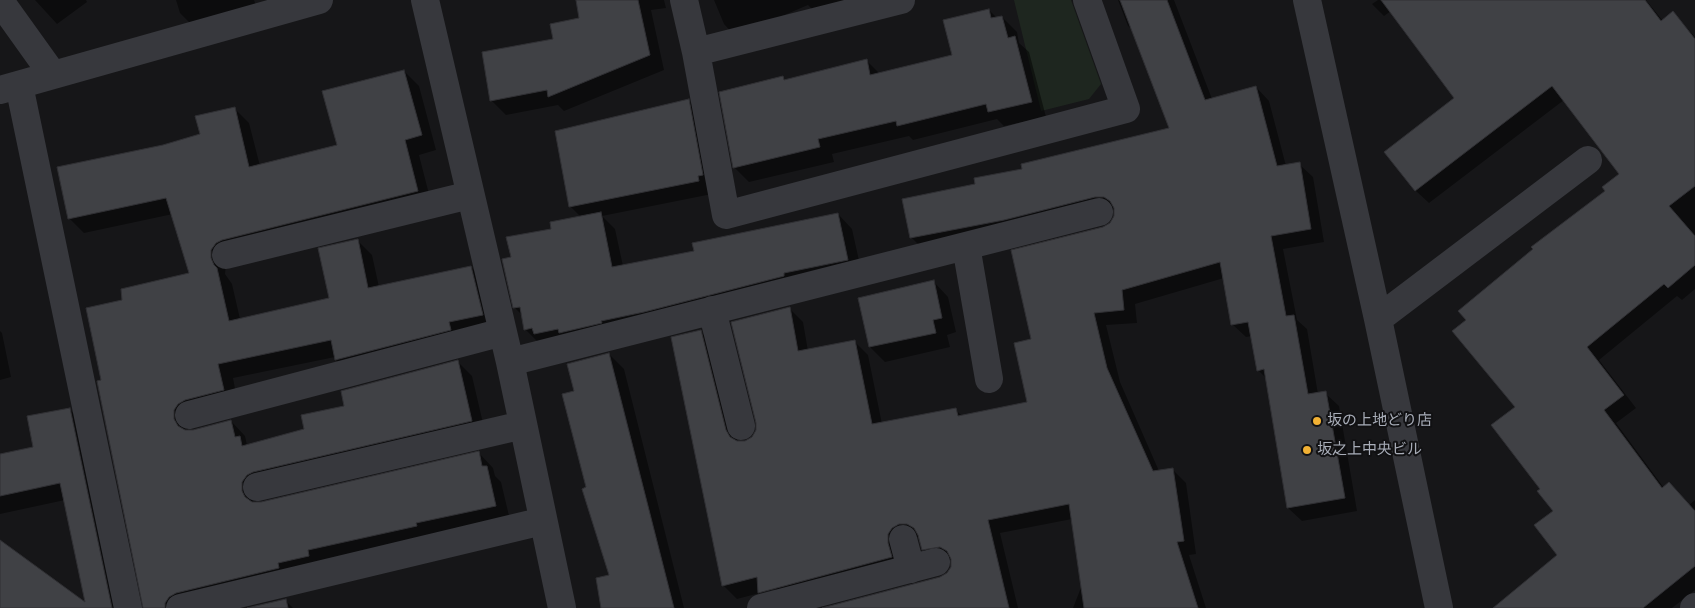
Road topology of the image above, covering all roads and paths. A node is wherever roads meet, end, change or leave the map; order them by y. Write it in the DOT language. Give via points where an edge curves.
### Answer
graph roads {
  1 [pos="0,0"];
  2 [pos="319,0"];
  3 [pos="425,0"];
  4 [pos="684,0"];
  5 [pos="901,0"];
  6 [pos="1087,0"];
  7 [pos="1307,0"];
  8 [pos="696,52"];
  9 [pos="53,75"];
  10 [pos="10,88"];
  11 [pos="1588,160"];
  12 [pos="470,195"];
  13 [pos="1098,212"];
  14 [pos="966,246"];
  15 [pos="226,256"];
  16 [pos="712,310"];
  17 [pos="1378,319"];
  18 [pos="503,332"];
  19 [pos="510,362"];
  20 [pos="990,380"];
  21 [pos="189,415"];
  22 [pos="523,426"];
  23 [pos="741,426"];
  24 [pos="257,487"];
  25 [pos="543,521"];
  26 [pos="903,539"];
  27 [pos="128,608"];
  28 [pos="180,608"];
  29 [pos="562,608"];
  30 [pos="761,608"];
  31 [pos="1439,608"];
  1 -- 9 [label="street"];
  2 -- 9 [label="street"];
  3 -- 12 [label="street"];
  4 -- 8 [label="street"];
  5 -- 8 [label="street"];
  6 -- 8 [label="street" via="1126,109 726,215"];
  7 -- 17 [label="street"];
  9 -- 10 [label="street"];
  10 -- 27 [label="street"];
  11 -- 17 [label="street"];
  12 -- 15 [label="street"];
  12 -- 18 [label="street"];
  13 -- 14 [label="street"];
  14 -- 16 [label="street"];
  14 -- 20 [label="street"];
  16 -- 19 [label="street"];
  16 -- 23 [label="street"];
  17 -- 31 [label="street"];
  18 -- 19 [label="street"];
  18 -- 21 [label="street"];
  19 -- 22 [label="street"];
  22 -- 24 [label="street"];
  22 -- 25 [label="street"];
  25 -- 28 [label="street"];
  25 -- 29 [label="street"];
  26 -- 30 [label="street" via="924,566"];
}
